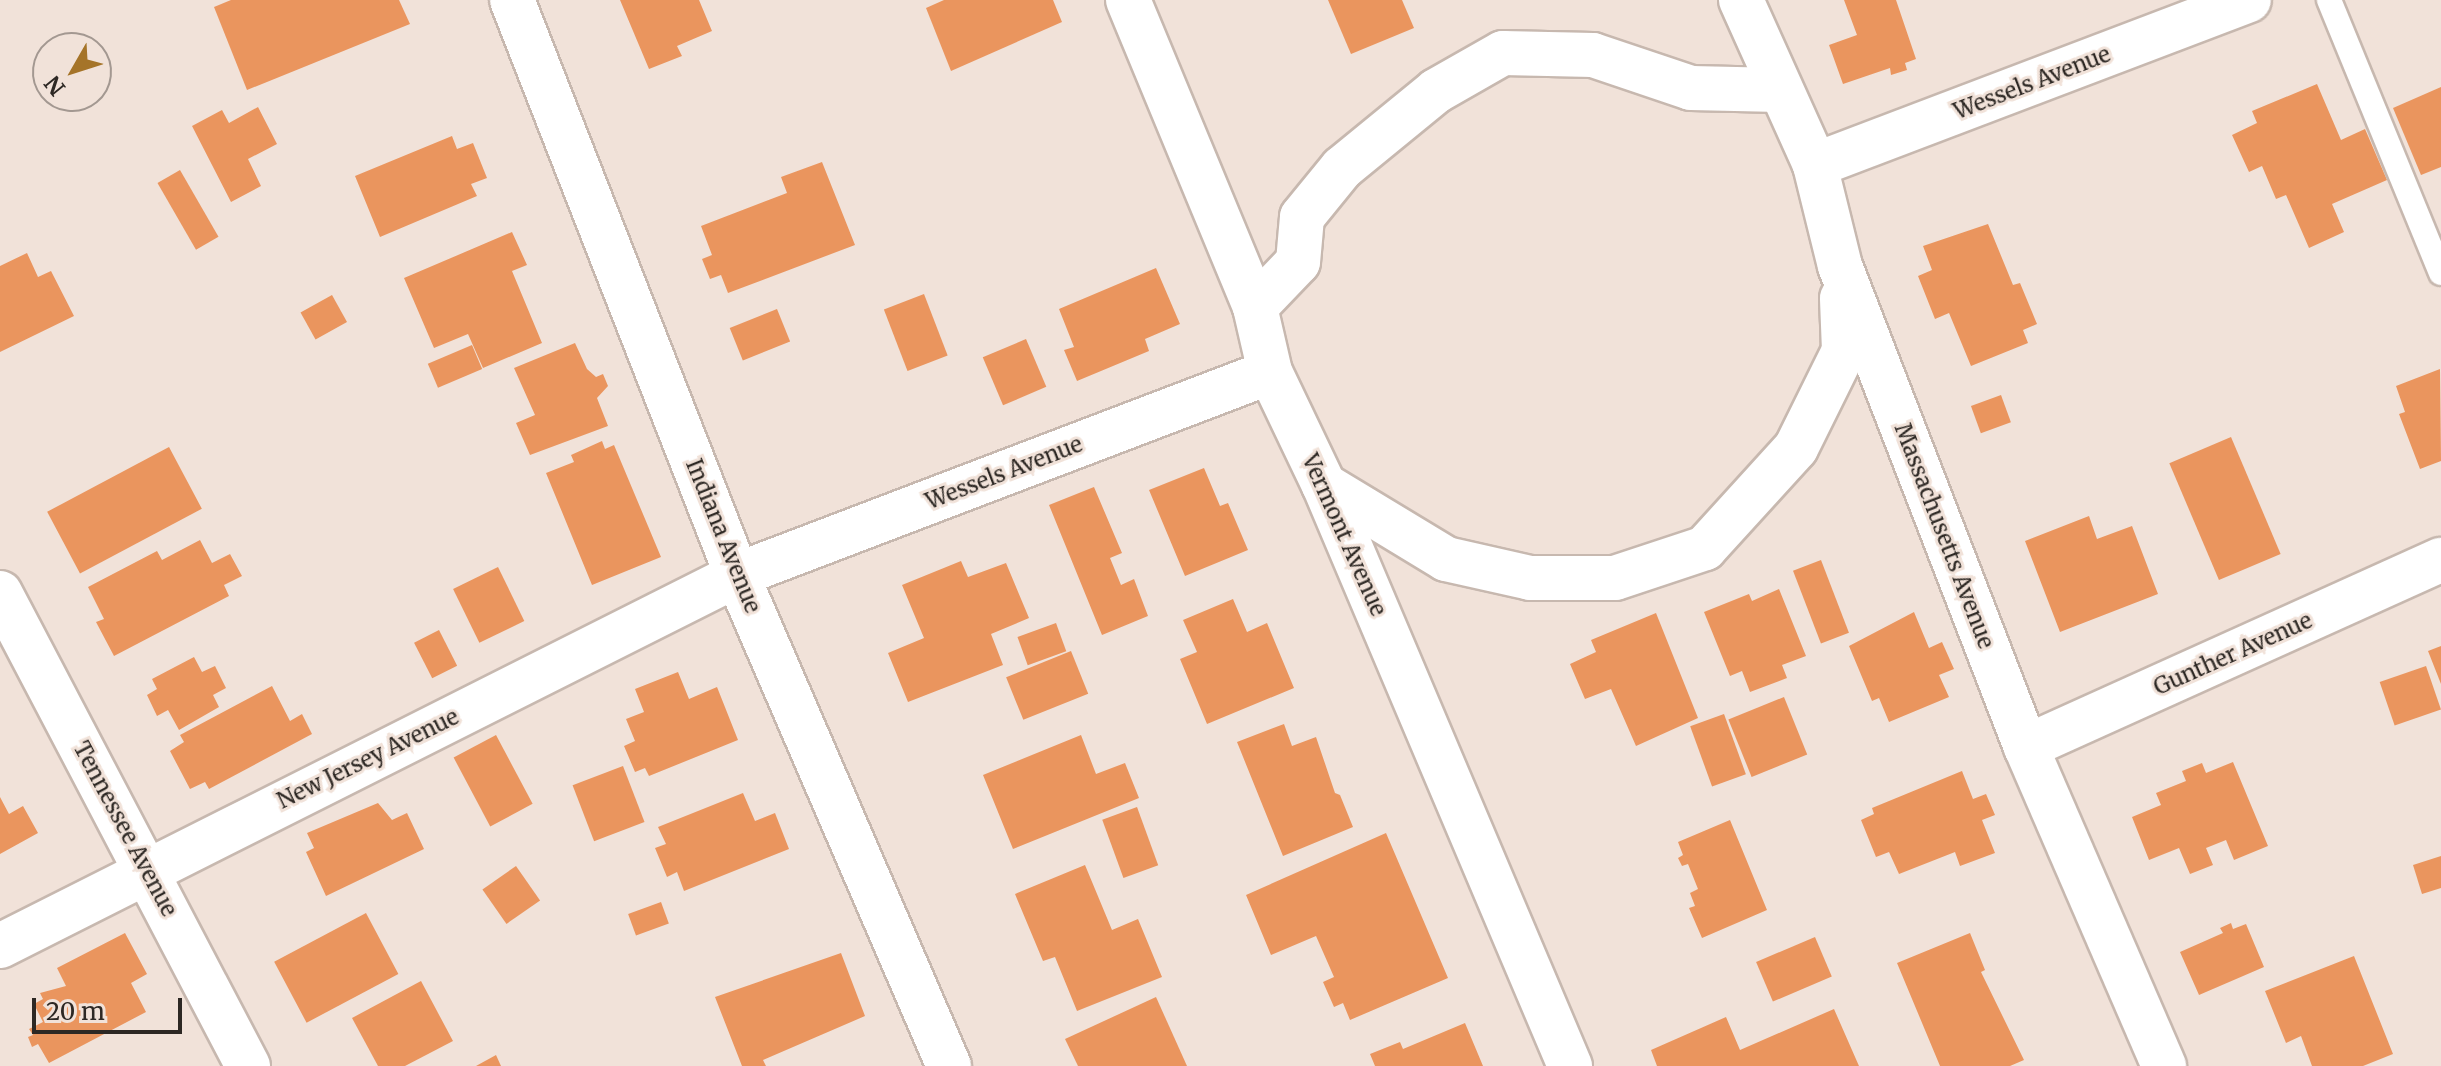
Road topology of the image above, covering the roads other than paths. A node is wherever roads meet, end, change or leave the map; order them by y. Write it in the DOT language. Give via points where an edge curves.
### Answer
graph roads {
  1 [pos="512,0"];
  2 [pos="1128,0"];
  3 [pos="1741,0"];
  4 [pos="2249,0"];
  5 [pos="2329,0"];
  6 [pos="1780,90"];
  7 [pos="1815,165"];
  8 [pos="1840,266"];
  9 [pos="2441,273"];
  10 [pos="1255,307"];
  11 [pos="1270,372"];
  12 [pos="1324,485"];
  13 [pos="2441,560"];
  14 [pos="737,575"];
  15 [pos="0,593"];
  16 [pos="2026,747"];
  17 [pos="148,869"];
  18 [pos="0,946"];
  19 [pos="248,1066"];
  20 [pos="949,1066"];
  21 [pos="1570,1066"];
  22 [pos="2164,1066"];
  1 -- 14 [label="street, Indiana Avenue"];
  2 -- 10 [label="street, Vermont Avenue"];
  3 -- 6 [label="street, Massachusetts Avenue"];
  4 -- 7 [label="street, Wessels Avenue"];
  5 -- 9 [label="lane"];
  6 -- 7 [label="street, Massachusetts Avenue"];
  6 -- 10 [label="street" via="1691,88 1593,55 1503,53 1436,91 1342,168 1302,217 1298,262"];
  7 -- 8 [label="street, Massachusetts Avenue"];
  8 -- 12 [label="street" via="1844,351 1796,448 1705,548 1615,578 1530,578 1446,559"];
  8 -- 16 [label="street, Massachusetts Avenue"];
  10 -- 11 [label="street, Vermont Avenue"];
  11 -- 12 [label="street, Vermont Avenue"];
  11 -- 14 [label="street, Wessels Avenue"];
  12 -- 21 [label="street, Vermont Avenue"];
  13 -- 16 [label="street, Gunther Avenue"];
  14 -- 17 [label="street, New Jersey Avenue"];
  14 -- 20 [label="street, Indiana Avenue"];
  15 -- 17 [label="street, Tennessee Avenue"];
  16 -- 22 [label="street, Massachusetts Avenue"];
  17 -- 18 [label="street, New Jersey Avenue"];
  17 -- 19 [label="street, Tennessee Avenue"];
}
